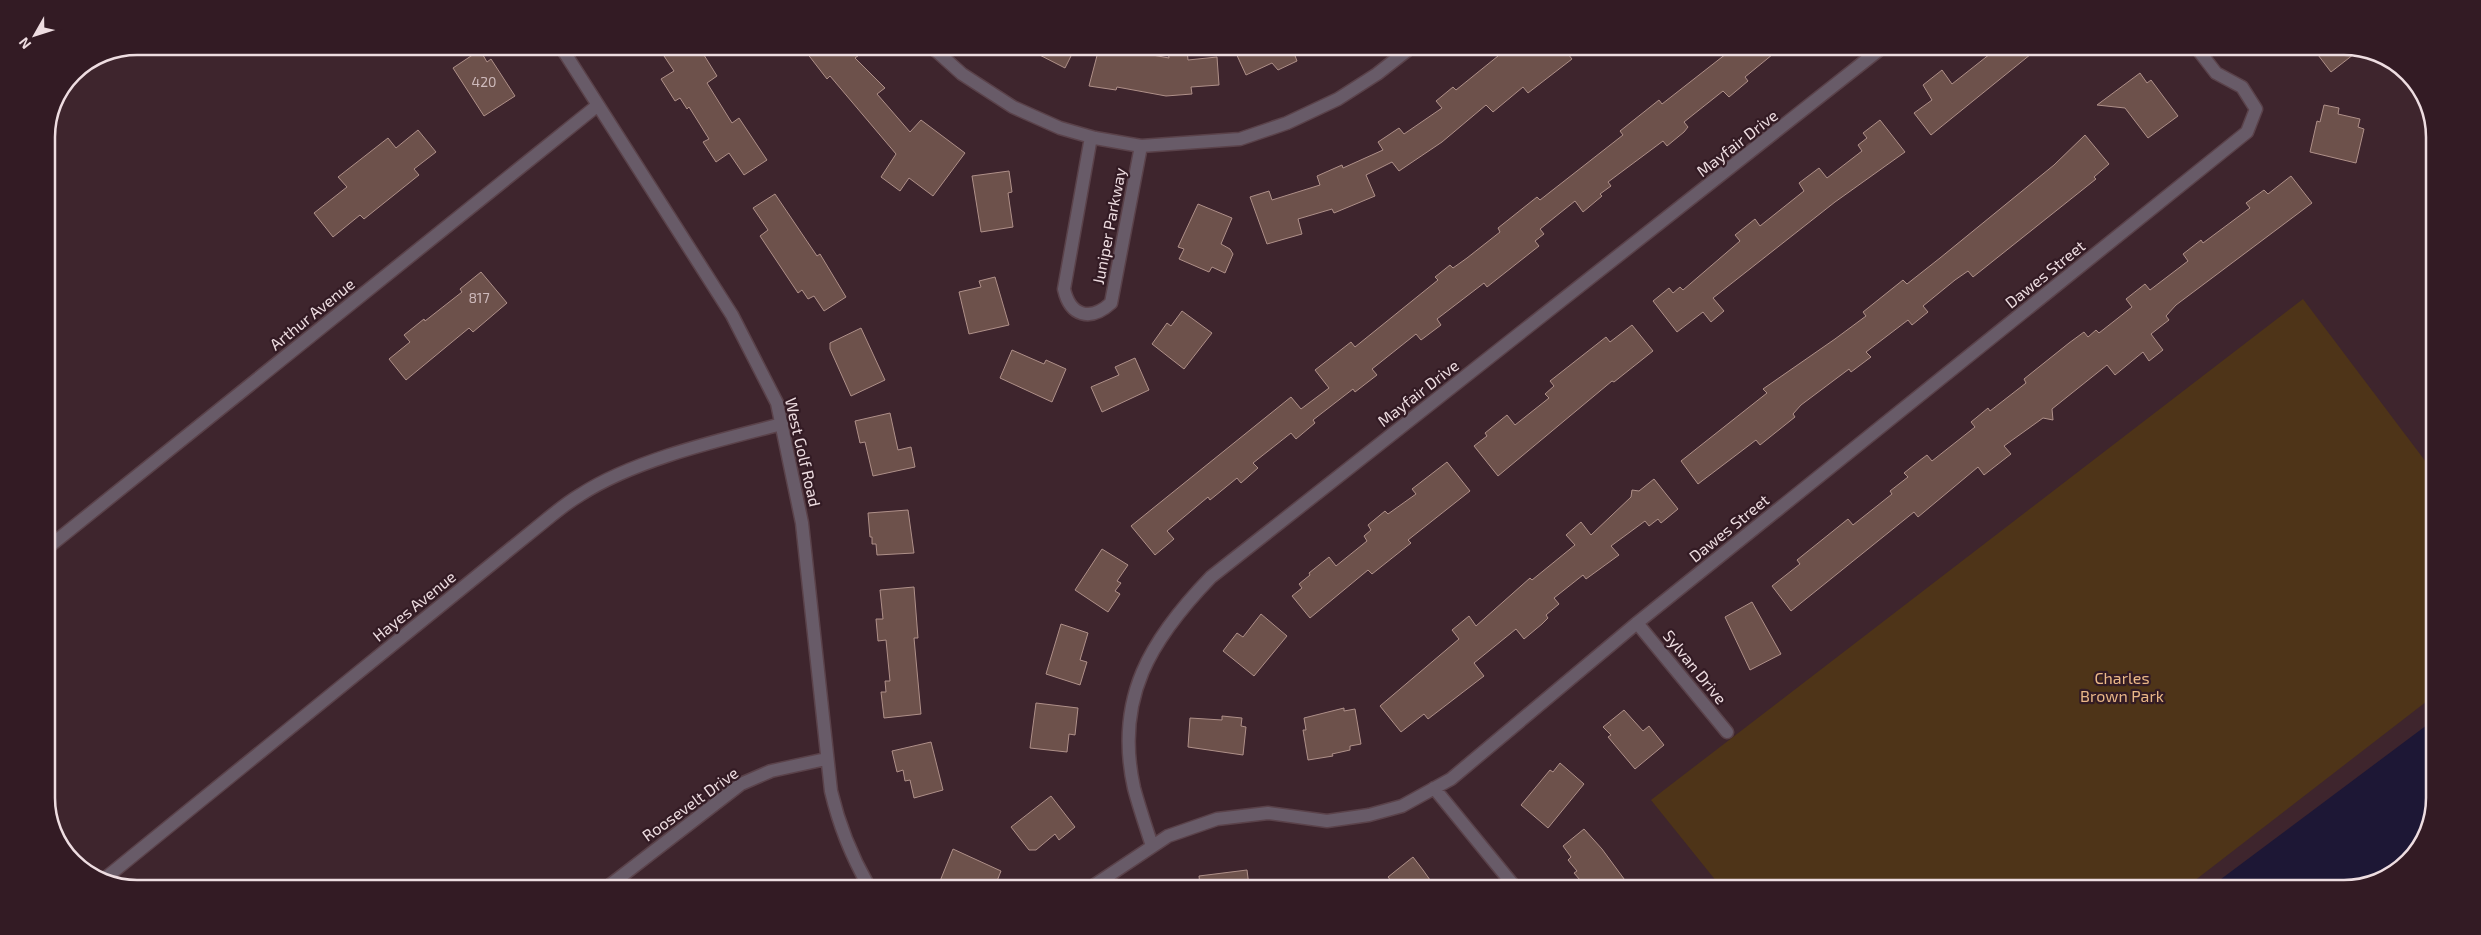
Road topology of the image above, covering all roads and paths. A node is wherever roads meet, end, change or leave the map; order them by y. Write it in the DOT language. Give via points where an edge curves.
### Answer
graph roads {
  1 [pos="566,55"];
  2 [pos="941,55"];
  3 [pos="1401,55"];
  4 [pos="1873,55"];
  5 [pos="2202,55"];
  6 [pos="598,105"];
  7 [pos="1090,137"];
  8 [pos="1141,146"];
  9 [pos="782,424"];
  10 [pos="55,542"];
  11 [pos="1637,623"];
  12 [pos="1727,732"];
  13 [pos="826,759"];
  14 [pos="1434,788"];
  15 [pos="1152,846"];
  16 [pos="109,875"];
  17 [pos="616,880"];
  18 [pos="865,880"];
  19 [pos="1102,880"];
  20 [pos="1509,880"];
  1 -- 6 [label="street, West Golf Road"];
  2 -- 7 [label="street" via="962,74 1013,107 1060,128"];
  3 -- 8 [label="street" via="1338,99 1287,123 1240,139"];
  4 -- 15 [label="street, Mayfair Drive" via="1211,577 1179,610 1156,644 1140,676 1130,716 1129,752 1134,788"];
  5 -- 11 [label="street, Dawes Street" via="2216,73 2242,87 2256,109 2247,132"];
  6 -- 9 [label="street, West Golf Road" via="732,315 777,403"];
  6 -- 10 [label="street, Arthur Avenue"];
  7 -- 8 [label="street"];
  7 -- 8 [label="street, Juniper Parkway" via="1064,289 1067,303 1085,315 1101,312 1110,303"];
  9 -- 13 [label="street, West Golf Road" via="802,523"];
  9 -- 16 [label="street, Hayes Avenue" via="673,454 580,494"];
  11 -- 12 [label="street, Sylvan Drive"];
  11 -- 14 [label="street, Dawes Street" via="1451,779"];
  13 -- 17 [label="street, Roosevelt Drive" via="771,771 741,784"];
  13 -- 18 [label="street, West Golf Road" via="839,825"];
  14 -- 15 [label="street, Dawes Street" via="1402,806 1369,815 1327,821 1268,813 1218,819 1168,836"];
  14 -- 20 [label="street"];
  15 -- 19 [label="street, Dawes Street"];
}
